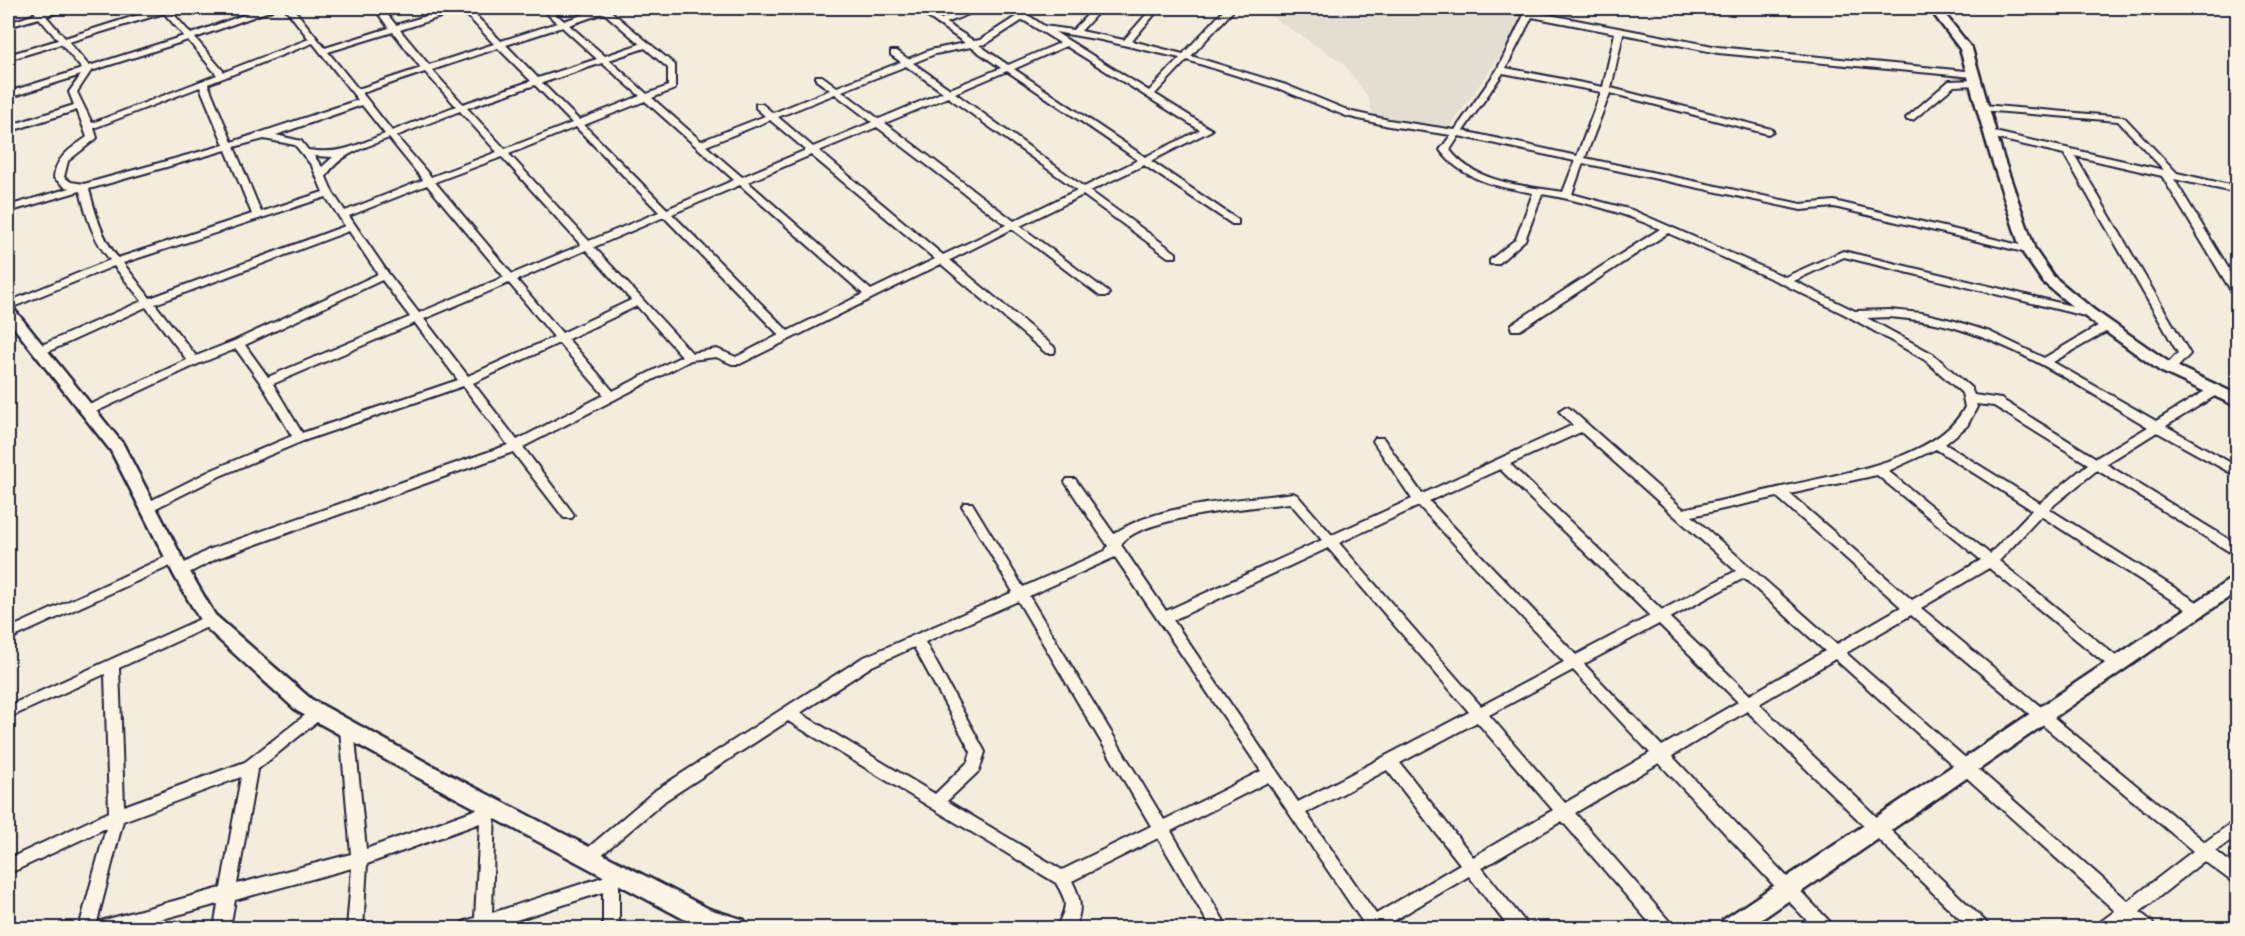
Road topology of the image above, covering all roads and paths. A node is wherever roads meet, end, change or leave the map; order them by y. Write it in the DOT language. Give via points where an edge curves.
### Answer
graph roads {
  1 [pos="63,8"];
  2 [pos="166,8"];
  3 [pos="269,8"];
  4 [pos="289,8"];
  5 [pos="378,8"];
  6 [pos="462,8"];
  7 [pos="544,8"];
  8 [pos="919,8"];
  9 [pos="976,8"];
  10 [pos="1010,8"];
  11 [pos="1031,8"];
  12 [pos="1098,8"];
  13 [pos="1156,8"];
  14 [pos="1500,8"];
  15 [pos="1935,8"];
  16 [pos="604,9"];
  17 [pos="1229,10"];
  18 [pos="38,11"];
  19 [pos="1531,11"];
  20 [pos="1023,15"];
  21 [pos="940,22"];
  22 [pos="564,24"];
  23 [pos="8,25"];
  24 [pos="395,28"];
  25 [pos="1043,28"];
  26 [pos="1076,32"];
  27 [pos="1619,32"];
  28 [pos="190,37"];
  29 [pos="64,40"];
  30 [pos="314,40"];
  31 [pos="1067,43"];
  32 [pos="1126,43"];
  33 [pos="500,44"];
  34 [pos="973,44"];
  35 [pos="646,45"];
  36 [pos="323,51"];
  37 [pos="894,53"];
  38 [pos="1185,57"];
  39 [pos="8,58"];
  40 [pos="604,59"];
  41 [pos="907,63"];
  42 [pos="1008,68"];
  43 [pos="427,69"];
  44 [pos="88,70"];
  45 [pos="1501,70"];
  46 [pos="222,75"];
  47 [pos="819,78"];
  48 [pos="1974,78"];
  49 [pos="537,82"];
  50 [pos="203,83"];
  51 [pos="1607,90"];
  52 [pos="837,92"];
  53 [pos="356,93"];
  54 [pos="949,93"];
  55 [pos="8,95"];
  56 [pos="1150,95"];
  57 [pos="646,97"];
  58 [pos="363,102"];
  59 [pos="79,106"];
  60 [pos="759,106"];
  61 [pos="464,107"];
  62 [pos="1983,108"];
  63 [pos="772,117"];
  64 [pos="1910,118"];
  65 [pos="878,123"];
  66 [pos="578,124"];
  67 [pos="89,127"];
  68 [pos="8,129"];
  69 [pos="1768,131"];
  70 [pos="1457,133"];
  71 [pos="1990,134"];
  72 [pos="264,136"];
  73 [pos="390,136"];
  74 [pos="230,145"];
  75 [pos="700,145"];
  76 [pos="812,151"];
  77 [pos="305,152"];
  78 [pos="505,152"];
  79 [pos="2068,152"];
  80 [pos="345,153"];
  81 [pos="1144,160"];
  82 [pos="1580,160"];
  83 [pos="2170,175"];
  84 [pos="321,177"];
  85 [pos="740,180"];
  86 [pos="429,182"];
  87 [pos="84,188"];
  88 [pos="1083,190"];
  89 [pos="2238,190"];
  90 [pos="1539,191"];
  91 [pos="328,193"];
  92 [pos="1566,196"];
  93 [pos="8,209"];
  94 [pos="665,213"];
  95 [pos="256,215"];
  96 [pos="343,215"];
  97 [pos="1235,222"];
  98 [pos="1013,225"];
  99 [pos="351,227"];
  100 [pos="1667,229"];
  101 [pos="589,246"];
  102 [pos="2028,250"];
  103 [pos="1172,255"];
  104 [pos="942,260"];
  105 [pos="116,262"];
  106 [pos="1494,262"];
  107 [pos="384,275"];
  108 [pos="510,280"];
  109 [pos="1785,280"];
  110 [pos="1104,294"];
  111 [pos="2238,294"];
  112 [pos="870,295"];
  113 [pos="639,301"];
  114 [pos="147,303"];
  115 [pos="8,308"];
  116 [pos="2089,313"];
  117 [pos="1854,315"];
  118 [pos="417,318"];
  119 [pos="2107,326"];
  120 [pos="1516,327"];
  121 [pos="786,336"];
  122 [pos="560,338"];
  123 [pos="238,344"];
  124 [pos="1050,350"];
  125 [pos="39,351"];
  126 [pos="689,357"];
  127 [pos="194,362"];
  128 [pos="2044,362"];
  129 [pos="2169,369"];
  130 [pos="466,381"];
  131 [pos="266,382"];
  132 [pos="2214,391"];
  133 [pos="611,396"];
  134 [pos="1969,399"];
  135 [pos="2238,402"];
  136 [pos="87,411"];
  137 [pos="1564,411"];
  138 [pos="1582,426"];
  139 [pos="2156,426"];
  140 [pos="299,438"];
  141 [pos="1379,441"];
  142 [pos="1936,444"];
  143 [pos="515,446"];
  144 [pos="1502,463"];
  145 [pos="2096,464"];
  146 [pos="1879,470"];
  147 [pos="2238,473"];
  148 [pos="1071,482"];
  149 [pos="1779,492"];
  150 [pos="1420,500"];
  151 [pos="968,506"];
  152 [pos="148,507"];
  153 [pos="2040,510"];
  154 [pos="1680,514"];
  155 [pos="568,515"];
  156 [pos="1331,541"];
  157 [pos="1114,546"];
  158 [pos="2238,552"];
  159 [pos="1990,561"];
  160 [pos="178,565"];
  161 [pos="1745,572"];
  162 [pos="2238,581"];
  163 [pos="1021,594"];
  164 [pos="1912,608"];
  165 [pos="2197,609"];
  166 [pos="1660,617"];
  167 [pos="1163,618"];
  168 [pos="209,620"];
  169 [pos="8,635"];
  170 [pos="917,640"];
  171 [pos="1836,652"];
  172 [pos="1574,663"];
  173 [pos="112,664"];
  174 [pos="2117,665"];
  175 [pos="1749,703"];
  176 [pos="8,712"];
  177 [pos="318,713"];
  178 [pos="787,713"];
  179 [pos="1479,713"];
  180 [pos="2042,716"];
  181 [pos="347,729"];
  182 [pos="1661,755"];
  183 [pos="1389,760"];
  184 [pos="250,767"];
  185 [pos="1966,768"];
  186 [pos="1270,774"];
  187 [pos="936,802"];
  188 [pos="488,809"];
  189 [pos="1296,811"];
  190 [pos="1564,812"];
  191 [pos="117,816"];
  192 [pos="2238,825"];
  193 [pos="1877,828"];
  194 [pos="1160,829"];
  195 [pos="2204,852"];
  196 [pos="588,857"];
  197 [pos="360,859"];
  198 [pos="1471,866"];
  199 [pos="8,867"];
  200 [pos="611,876"];
  201 [pos="1062,878"];
  202 [pos="2238,879"];
  203 [pos="1788,890"];
  204 [pos="228,894"];
  205 [pos="2128,912"];
  206 [pos="479,927"];
  207 [pos="1372,927"];
  208 [pos="87,928"];
  209 [pos="101,928"];
  210 [pos="222,928"];
  211 [pos="355,928"];
  212 [pos="611,928"];
  213 [pos="736,928"];
  214 [pos="1065,928"];
  215 [pos="1220,928"];
  216 [pos="1520,928"];
  217 [pos="1664,928"];
  218 [pos="1731,928"];
  219 [pos="1824,928"];
  220 [pos="1980,928"];
  221 [pos="2106,928"];
  222 [pos="2146,928"];
  1 -- 18 [label="street"];
  2 -- 28 [label="street"];
  2 -- 29 [label="street"];
  3 -- 28 [label="street"];
  4 -- 30 [label="street"];
  5 -- 24 [label="street"];
  6 -- 24 [label="street"];
  6 -- 33 [label="street"];
  7 -- 22 [label="street"];
  8 -- 21 [label="street"];
  9 -- 21 [label="street"];
  10 -- 20 [label="street"];
  11 -- 20 [label="street"];
  12 -- 26 [label="street"];
  13 -- 32 [label="street"];
  14 -- 19 [label="street"];
  15 -- 48 [label="street" via="1966,49"];
  16 -- 22 [label="street"];
  16 -- 35 [label="street"];
  17 -- 38 [label="street"];
  18 -- 23 [label="street"];
  18 -- 29 [label="street"];
  19 -- 27 [label="street"];
  19 -- 45 [label="street"];
  20 -- 25 [label="street"];
  20 -- 34 [label="street" via="983,42"];
  21 -- 34 [label="street"];
  22 -- 33 [label="street"];
  22 -- 40 [label="street"];
  24 -- 36 [label="street"];
  24 -- 43 [label="street"];
  25 -- 26 [label="street"];
  25 -- 31 [label="street"];
  26 -- 32 [label="street"];
  27 -- 48 [label="street" via="1718,50"];
  27 -- 51 [label="street"];
  28 -- 44 [label="street"];
  28 -- 46 [label="street"];
  29 -- 39 [label="street"];
  29 -- 44 [label="street"];
  30 -- 36 [label="street"];
  30 -- 46 [label="street"];
  31 -- 42 [label="street"];
  31 -- 56 [label="street"];
  32 -- 38 [label="street"];
  33 -- 43 [label="street"];
  33 -- 49 [label="street"];
  34 -- 41 [label="street" via="933,52"];
  34 -- 42 [label="street"];
  35 -- 40 [label="street"];
  35 -- 57 [label="street" via="672,67 672,87"];
  36 -- 53 [label="street"];
  37 -- 41 [label="street"];
  38 -- 56 [label="street"];
  38 -- 70 [label="street" via="1275,84 1348,114"];
  40 -- 49 [label="street"];
  40 -- 57 [label="street"];
  41 -- 52 [label="street"];
  41 -- 54 [label="street"];
  42 -- 54 [label="street"];
  42 -- 81 [label="street"];
  43 -- 53 [label="street"];
  43 -- 61 [label="street"];
  44 -- 55 [label="street"];
  44 -- 59 [label="street" via="73,92"];
  45 -- 51 [label="street"];
  45 -- 70 [label="street"];
  46 -- 50 [label="street"];
  47 -- 52 [label="street"];
  48 -- 62 [label="street"];
  48 -- 64 [label="street" via="1952,83"];
  49 -- 61 [label="street"];
  49 -- 66 [label="street"];
  50 -- 67 [label="street"];
  50 -- 74 [label="street"];
  51 -- 69 [label="street"];
  51 -- 82 [label="street"];
  52 -- 63 [label="street"];
  52 -- 65 [label="street"];
  53 -- 58 [label="street"];
  54 -- 65 [label="street"];
  54 -- 88 [label="street"];
  56 -- 81 [label="street" via="1207,130"];
  57 -- 66 [label="street"];
  57 -- 75 [label="street"];
  58 -- 72 [label="street"];
  58 -- 73 [label="street"];
  59 -- 67 [label="street"];
  59 -- 68 [label="street"];
  60 -- 63 [label="street"];
  61 -- 73 [label="street"];
  61 -- 78 [label="street"];
  62 -- 71 [label="street"];
  62 -- 83 [label="street" via="2121,119"];
  63 -- 75 [label="street"];
  63 -- 76 [label="street"];
  65 -- 76 [label="street"];
  65 -- 98 [label="street"];
  66 -- 78 [label="street"];
  66 -- 94 [label="street"];
  67 -- 87 [label="street" via="92,138 67,156 58,168 59,178 68,185"];
  70 -- 82 [label="street"];
  70 -- 90 [label="street" via="1445,150 1453,161 1472,174"];
  71 -- 79 [label="street"];
  71 -- 102 [label="street"];
  72 -- 74 [label="street"];
  72 -- 77 [label="street" via="298,143"];
  73 -- 80 [label="street"];
  73 -- 86 [label="street"];
  74 -- 87 [label="street"];
  74 -- 95 [label="street"];
  75 -- 85 [label="street"];
  76 -- 85 [label="street"];
  76 -- 104 [label="street"];
  77 -- 80 [label="street"];
  77 -- 84 [label="street"];
  78 -- 86 [label="street"];
  78 -- 101 [label="street"];
  79 -- 83 [label="street"];
  79 -- 129 [label="street" via="2184,354"];
  80 -- 84 [label="street" via="327,166"];
  81 -- 88 [label="street"];
  81 -- 97 [label="street"];
  82 -- 92 [label="street"];
  82 -- 102 [label="street" via="1802,207 1834,204"];
  83 -- 89 [label="street"];
  83 -- 111 [label="street"];
  84 -- 91 [label="street"];
  85 -- 94 [label="street"];
  85 -- 112 [label="street"];
  86 -- 96 [label="street"];
  86 -- 108 [label="street"];
  87 -- 93 [label="street"];
  87 -- 105 [label="street" via="93,224"];
  88 -- 98 [label="street"];
  88 -- 103 [label="street"];
  90 -- 92 [label="street"];
  90 -- 106 [label="street" via="1520,240"];
  91 -- 95 [label="street"];
  91 -- 96 [label="street"];
  92 -- 100 [label="street" via="1629,212"];
  94 -- 101 [label="street"];
  94 -- 121 [label="street"];
  95 -- 105 [label="street"];
  96 -- 99 [label="street"];
  98 -- 104 [label="street"];
  98 -- 110 [label="street"];
  99 -- 107 [label="street"];
  99 -- 114 [label="street"];
  100 -- 109 [label="street"];
  100 -- 120 [label="street"];
  101 -- 108 [label="street"];
  101 -- 113 [label="street"];
  102 -- 116 [label="street" via="2048,279"];
  104 -- 112 [label="street"];
  104 -- 124 [label="street"];
  105 -- 114 [label="street"];
  105 -- 115 [label="street"];
  107 -- 118 [label="street"];
  107 -- 123 [label="street"];
  108 -- 118 [label="street"];
  108 -- 122 [label="street"];
  109 -- 116 [label="street" via="1843,254"];
  109 -- 117 [label="street"];
  112 -- 121 [label="street"];
  113 -- 122 [label="street"];
  113 -- 126 [label="street"];
  114 -- 125 [label="street"];
  114 -- 127 [label="street"];
  115 -- 125 [label="street"];
  116 -- 119 [label="street"];
  117 -- 128 [label="street" via="1878,312 1924,316 1986,333"];
  117 -- 134 [label="street" via="1929,357 1967,391"];
  118 -- 130 [label="street"];
  118 -- 131 [label="street"];
  119 -- 128 [label="street"];
  119 -- 129 [label="street"];
  121 -- 126 [label="street" via="736,361 717,353"];
  122 -- 130 [label="street"];
  122 -- 133 [label="street"];
  123 -- 127 [label="street"];
  123 -- 131 [label="street"];
  125 -- 136 [label="street"];
  126 -- 133 [label="street"];
  127 -- 136 [label="street"];
  128 -- 139 [label="street"];
  129 -- 132 [label="street"];
  130 -- 140 [label="street"];
  130 -- 143 [label="street"];
  131 -- 140 [label="street"];
  132 -- 135 [label="street"];
  132 -- 139 [label="street"];
  133 -- 143 [label="street"];
  134 -- 142 [label="street" via="1971,407 1963,423"];
  134 -- 145 [label="street" via="1997,402"];
  136 -- 152 [label="street" via="117,448"];
  137 -- 138 [label="street"];
  138 -- 144 [label="street"];
  138 -- 154 [label="street"];
  139 -- 145 [label="street"];
  139 -- 147 [label="street"];
  140 -- 152 [label="street"];
  141 -- 150 [label="street"];
  142 -- 146 [label="street"];
  142 -- 153 [label="street"];
  143 -- 155 [label="street"];
  143 -- 160 [label="street"];
  144 -- 150 [label="street"];
  144 -- 166 [label="street"];
  145 -- 153 [label="street"];
  145 -- 158 [label="street"];
  146 -- 149 [label="street"];
  146 -- 159 [label="street"];
  148 -- 157 [label="street"];
  149 -- 154 [label="street"];
  149 -- 164 [label="street"];
  150 -- 156 [label="street"];
  150 -- 172 [label="street"];
  151 -- 163 [label="street"];
  152 -- 160 [label="street"];
  153 -- 159 [label="street"];
  153 -- 165 [label="street"];
  154 -- 161 [label="street"];
  156 -- 157 [label="street" via="1293,498 1161,518 1134,526 1118,537"];
  156 -- 167 [label="street"];
  156 -- 179 [label="street"];
  157 -- 163 [label="street" via="1110,555"];
  157 -- 167 [label="street"];
  159 -- 164 [label="street"];
  159 -- 174 [label="street"];
  160 -- 168 [label="street"];
  160 -- 169 [label="street"];
  161 -- 166 [label="street"];
  161 -- 171 [label="street"];
  162 -- 165 [label="street"];
  163 -- 170 [label="street"];
  163 -- 194 [label="street"];
  164 -- 171 [label="street"];
  164 -- 180 [label="street"];
  165 -- 174 [label="street"];
  166 -- 172 [label="street"];
  166 -- 175 [label="street"];
  167 -- 186 [label="street"];
  168 -- 173 [label="street"];
  168 -- 177 [label="street" via="304,705"];
  170 -- 178 [label="street" via="867,662"];
  170 -- 187 [label="street" via="978,752 974,766"];
  171 -- 175 [label="street"];
  171 -- 185 [label="street"];
  172 -- 179 [label="street"];
  172 -- 182 [label="street"];
  173 -- 176 [label="street"];
  173 -- 191 [label="street"];
  174 -- 180 [label="street"];
  175 -- 182 [label="street"];
  175 -- 193 [label="street"];
  177 -- 181 [label="street"];
  177 -- 184 [label="street"];
  178 -- 187 [label="street"];
  178 -- 196 [label="street" via="661,795"];
  179 -- 183 [label="street"];
  179 -- 190 [label="street"];
  180 -- 185 [label="street"];
  180 -- 195 [label="street"];
  181 -- 188 [label="street"];
  181 -- 197 [label="street"];
  182 -- 190 [label="street"];
  182 -- 203 [label="street"];
  183 -- 189 [label="street"];
  183 -- 198 [label="street"];
  184 -- 191 [label="street"];
  184 -- 204 [label="street"];
  185 -- 193 [label="street"];
  185 -- 205 [label="street"];
  186 -- 189 [label="street"];
  186 -- 194 [label="street"];
  187 -- 201 [label="street"];
  188 -- 196 [label="street"];
  188 -- 197 [label="street"];
  188 -- 206 [label="street"];
  189 -- 207 [label="street"];
  190 -- 198 [label="street"];
  190 -- 217 [label="street"];
  191 -- 199 [label="street"];
  191 -- 208 [label="street"];
  192 -- 195 [label="street"];
  193 -- 203 [label="street"];
  193 -- 220 [label="street"];
  194 -- 201 [label="street"];
  194 -- 215 [label="street"];
  195 -- 202 [label="street"];
  195 -- 205 [label="street"];
  196 -- 200 [label="street"];
  197 -- 204 [label="street"];
  197 -- 211 [label="street"];
  198 -- 207 [label="street"];
  198 -- 216 [label="street"];
  200 -- 206 [label="street"];
  200 -- 212 [label="street"];
  200 -- 213 [label="street"];
  201 -- 214 [label="street" via="1074,897 1071,919"];
  203 -- 218 [label="street"];
  203 -- 219 [label="street"];
  204 -- 209 [label="street"];
  204 -- 210 [label="street"];
  205 -- 221 [label="street"];
  205 -- 222 [label="street"];
}
